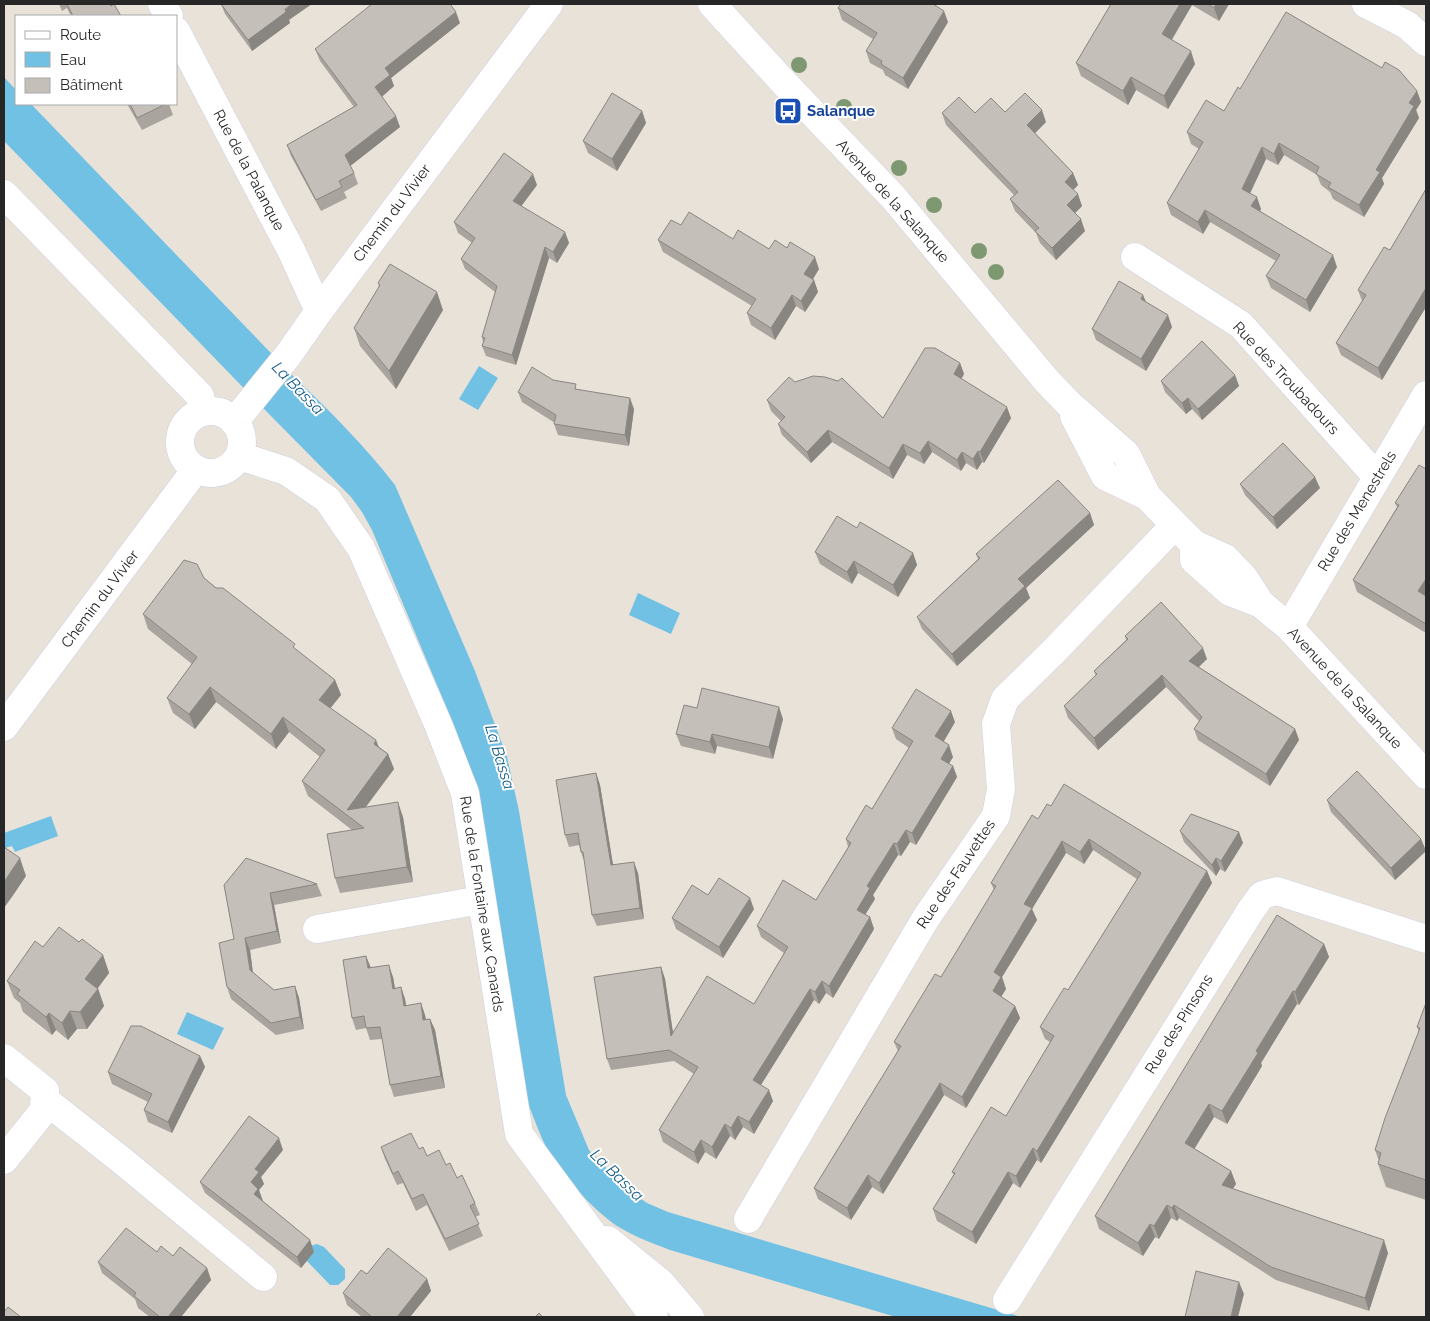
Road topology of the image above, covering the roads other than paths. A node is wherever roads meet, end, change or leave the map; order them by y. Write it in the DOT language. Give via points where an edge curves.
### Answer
graph roads {
  1 [pos="162,4"];
  2 [pos="549,4"];
  3 [pos="712,4"];
  4 [pos="1366,4"];
  5 [pos="168,15"];
  6 [pos="178,34"];
  7 [pos="1426,42"];
  8 [pos="4,194"];
  9 [pos="1135,256"];
  10 [pos="319,311"];
  11 [pos="1426,396"];
  12 [pos="204,412"];
  13 [pos="242,413"];
  14 [pos="239,456"];
  15 [pos="196,470"];
  16 [pos="1377,477"];
  17 [pos="1175,525"];
  18 [pos="1288,627"];
  19 [pos="4,727"];
  20 [pos="1426,775"];
  21 [pos="481,900"];
  22 [pos="317,930"];
  23 [pos="1426,939"];
  24 [pos="4,1058"];
  25 [pos="44,1105"];
  26 [pos="4,1160"];
  27 [pos="579,1217"];
  28 [pos="748,1219"];
  29 [pos="264,1277"];
  30 [pos="1007,1300"];
  31 [pos="654,1317"];
  32 [pos="690,1317"];
  1 -- 5 [label="street"];
  2 -- 10 [label="street, Chemin du Vivier"];
  3 -- 17 [label="street, Avenue de la Salanque" via="893,197 1068,403 1105,476 1147,496"];
  4 -- 7 [label="street" via="1407,24"];
  6 -- 10 [label="street, Rue de la Palanque" via="292,252"];
  8 -- 12 [label="street" via="200,396"];
  9 -- 16 [label="street, Rue des Troubadours" via="1240,325"];
  10 -- 13 [label="street, Chemin du Vivier"];
  11 -- 16 [label="street, Rue des Menestrels"];
  12 -- 13 [label="street" via="227,416"];
  12 -- 15 [label="street" via="188,422 180,439 184,457"];
  13 -- 14 [label="street"];
  14 -- 15 [label="street" via="234,464 216,473"];
  14 -- 21 [label="street, Rue de la Fontaine aux Canards" via="286,471 327,499 361,548 465,793"];
  15 -- 19 [label="street, Chemin du Vivier"];
  16 -- 18 [label="street, Rue des Menestrels"];
  17 -- 18 [label="street, Avenue de la Salanque" via="1194,544 1194,560 1230,592 1261,604"];
  17 -- 28 [label="street, Rue des Fauvettes" via="1005,699 996,724 1001,789 996,816 926,918"];
  18 -- 20 [label="street, Avenue de la Salanque"];
  21 -- 22 [label="street"];
  21 -- 27 [label="street, Rue de la Fontaine aux Canards" via="519,1134"];
  23 -- 30 [label="street, Rue des Pinsons" via="1277,891 1262,895"];
  24 -- 25 [label="street" via="45,1091"];
  25 -- 26 [label="street"];
  25 -- 29 [label="street" via="120,1159"];
  27 -- 31 [label="street, Rue de la Fontaine aux Canards"];
  27 -- 32 [label="street, Rue de la Fontaine aux Canards" via="661,1283"];
}
